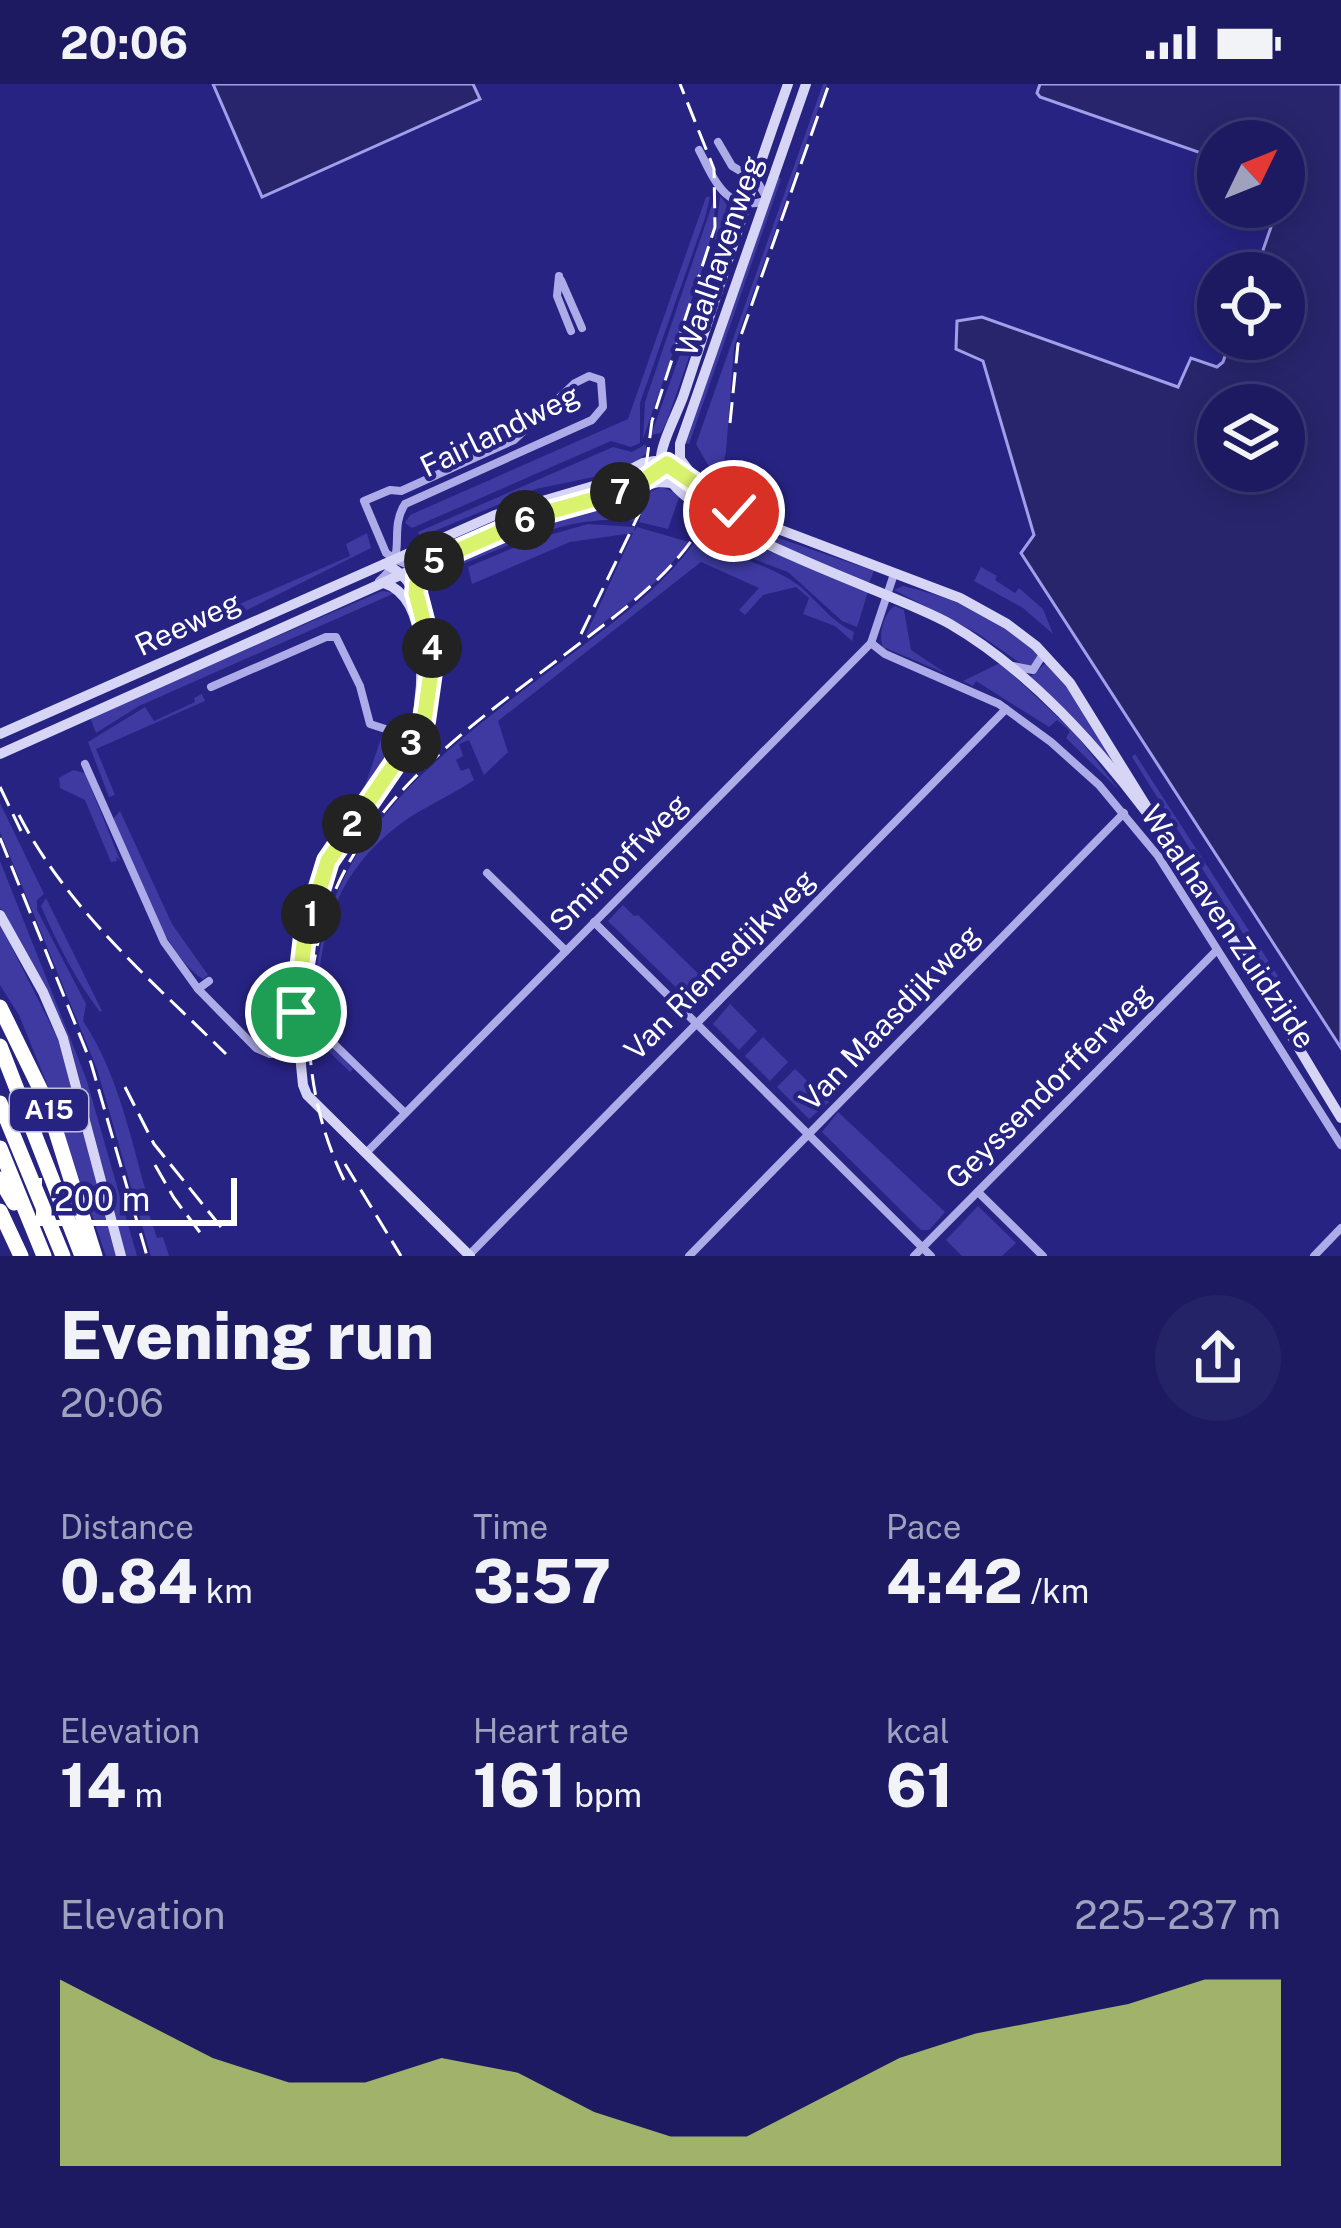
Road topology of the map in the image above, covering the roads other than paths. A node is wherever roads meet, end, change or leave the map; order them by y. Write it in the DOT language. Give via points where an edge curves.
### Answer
graph roads {
  1 [pos="788,84"];
  2 [pos="806,84"];
  3 [pos="718,142"];
  4 [pos="726,156"];
  5 [pos="754,179"];
  6 [pos="765,198"];
  7 [pos="739,203"];
  8 [pos="577,330"];
  9 [pos="672,446"];
  10 [pos="665,465"];
  11 [pos="636,467"];
  12 [pos="674,485"];
  13 [pos="631,489"];
  14 [pos="725,506"];
  15 [pos="379,542"];
  16 [pos="397,561"];
  17 [pos="418,568"];
  18 [pos="369,571"];
  19 [pos="894,574"];
  20 [pos="378,584"];
  21 [pos="416,593"];
  22 [pos="887,595"];
  23 [pos="871,643"];
  24 [pos="1036,646"];
  25 [pos="187,660"];
  26 [pos="1011,666"];
  27 [pos="211,687"];
  28 [pos="1006,709"];
  29 [pos="0,734"];
  30 [pos="413,738"];
  31 [pos="0,754"];
  32 [pos="85,764"];
  33 [pos="1124,813"];
  34 [pos="1161,833"];
  35 [pos="487,872"];
  36 [pos="0,915"];
  37 [pos="594,922"];
  38 [pos="1217,950"];
  39 [pos="566,951"];
  40 [pos="209,981"];
  41 [pos="198,988"];
  42 [pos="0,1007"];
  43 [pos="696,1023"];
  44 [pos="331,1040"];
  45 [pos="0,1046"];
  46 [pos="299,1054"];
  47 [pos="1304,1085"];
  48 [pos="1325,1089"];
  49 [pos="0,1102"];
  50 [pos="1341,1104"];
  51 [pos="405,1113"];
  52 [pos="1341,1118"];
  53 [pos="809,1135"];
  54 [pos="1341,1145"];
  55 [pos="0,1148"];
  56 [pos="366,1153"];
  57 [pos="0,1179"];
  58 [pos="979,1192"];
  59 [pos="0,1211"];
  60 [pos="1341,1228"];
  61 [pos="922,1247"];
  62 [pos="44,1254"];
  63 [pos="470,1255"];
  64 [pos="21,1256"];
  65 [pos="63,1256"];
  66 [pos="82,1256"];
  67 [pos="97,1256"];
  68 [pos="121,1256"];
  69 [pos="689,1256"];
  70 [pos="914,1256"];
  71 [pos="931,1256"];
  72 [pos="1043,1256"];
  73 [pos="1314,1256"];
  1 -- 5 [label="main road, Waalhavenweg"];
  2 -- 6 [label="main road, Waalhavenweg"];
  3 -- 4 [label="street"];
  4 -- 5 [label="street"];
  4 -- 7 [label="street" via="717,170 702,157 716,185"];
  5 -- 6 [label="street"];
  5 -- 7 [label="main road, Waalhavenweg"];
  6 -- 7 [label="street"];
  6 -- 9 [label="main road, Waalhavenweg"];
  7 -- 9 [label="main road, Waalhavenweg"];
  8 -- 8 [label="street" via="559,276 557,296"];
  9 -- 10 [label="main road"];
  9 -- 11 [label="main road, Reeweg"];
  9 -- 14 [label="main road, Waalhaven Zuidzijde"];
  10 -- 11 [label="main road, Reeweg"];
  10 -- 12 [label="main road, Waalhaven Zuidzijde"];
  10 -- 13 [label="main road, Reeweg"];
  10 -- 14 [label="main road, Waalhaven Zuidzijde"];
  11 -- 16 [label="main road, Reeweg" via="517,507"];
  12 -- 13 [label="main road, Reeweg"];
  12 -- 22 [label="main road, Waalhaven Zuidzijde" via="739,531"];
  13 -- 17 [label="main road, Reeweg" via="541,514"];
  14 -- 19 [label="main road, Waalhaven Zuidzijde"];
  15 -- 16 [label="street"];
  15 -- 16 [label="street, Fairlandweg" via="364,501 514,440 575,382 601,380 603,407 592,419 405,504"];
  15 -- 18 [label="street"];
  16 -- 17 [label="main road, Reeweg"];
  16 -- 18 [label="main road, Reeweg"];
  16 -- 20 [label="main road, Reeweg"];
  16 -- 21 [label="main road"];
  17 -- 21 [label="main road"];
  18 -- 25 [label="main road, Reeweg" via="260,617"];
  19 -- 22 [label="street"];
  19 -- 24 [label="main road, Waalhaven Zuidzijde" via="980,607"];
  20 -- 25 [label="main road, Reeweg"];
  20 -- 30 [label="main road" via="402,593 421,649"];
  21 -- 30 [label="main road" via="433,670"];
  22 -- 23 [label="street, Smirnoffweg"];
  22 -- 26 [label="main road, Waalhaven Zuidzijde"];
  23 -- 28 [label="street, Waalhaven Zuidzijde"];
  23 -- 37 [label="street, Smirnoffweg"];
  24 -- 26 [label="street" via="1037,667"];
  24 -- 34 [label="main road, Waalhaven Zuidzijde" via="1076,691"];
  25 -- 29 [label="main road, Reeweg"];
  25 -- 31 [label="main road, Reeweg"];
  26 -- 34 [label="main road, Waalhaven Zuidzijde" via="1076,728"];
  27 -- 30 [label="street" via="330,636 343,646 370,724"];
  28 -- 33 [label="street, Waalhaven Zuidzijde" via="1076,762"];
  28 -- 43 [label="street, Van Riemsdijkweg"];
  30 -- 46 [label="main road" via="328,861 299,972"];
  32 -- 41 [label="street" via="158,932"];
  33 -- 38 [label="street, Waalhaven Zuidzijde"];
  33 -- 53 [label="street, Van Maasdijkweg"];
  34 -- 48 [label="main road, Waalhaven Zuidzijde"];
  35 -- 39 [label="street"];
  36 -- 68 [label="main road" via="57,1022"];
  37 -- 39 [label="street, Smirnoffweg"];
  37 -- 43 [label="street"];
  38 -- 47 [label="street, Waalhaven Zuidzijde"];
  38 -- 58 [label="street, Geyssendorfferweg"];
  39 -- 51 [label="street, Smirnoffweg"];
  40 -- 41 [label="street"];
  41 -- 46 [label="street" via="260,1050"];
  42 -- 67 [label="highway, A15" via="40,1085"];
  43 -- 53 [label="street"];
  43 -- 63 [label="street, Van Riemsdijkweg"];
  44 -- 51 [label="street"];
  45 -- 66 [label="highway, A15"];
  46 -- 56 [label="main road" via="298,1087"];
  47 -- 48 [label="street, Waalhaven Zuidzijde"];
  47 -- 54 [label="street, Waalhaven Zuidzijde"];
  48 -- 50 [label="main road, Waalhaven Zuidzijde"];
  48 -- 52 [label="main road, Waalhaven Zuidzijde"];
  49 -- 65 [label="highway, A15"];
  51 -- 56 [label="street, Smirnoffweg"];
  53 -- 61 [label="street"];
  53 -- 69 [label="street, Van Maasdijkweg"];
  55 -- 62 [label="highway, A15"];
  56 -- 63 [label="main road"];
  57 -- 62 [label="highway, A15"];
  58 -- 61 [label="street, Geyssendorfferweg"];
  58 -- 72 [label="street"];
  59 -- 64 [label="highway"];
  60 -- 73 [label="street"];
  61 -- 70 [label="street, Geyssendorfferweg"];
  61 -- 71 [label="street"];
}
